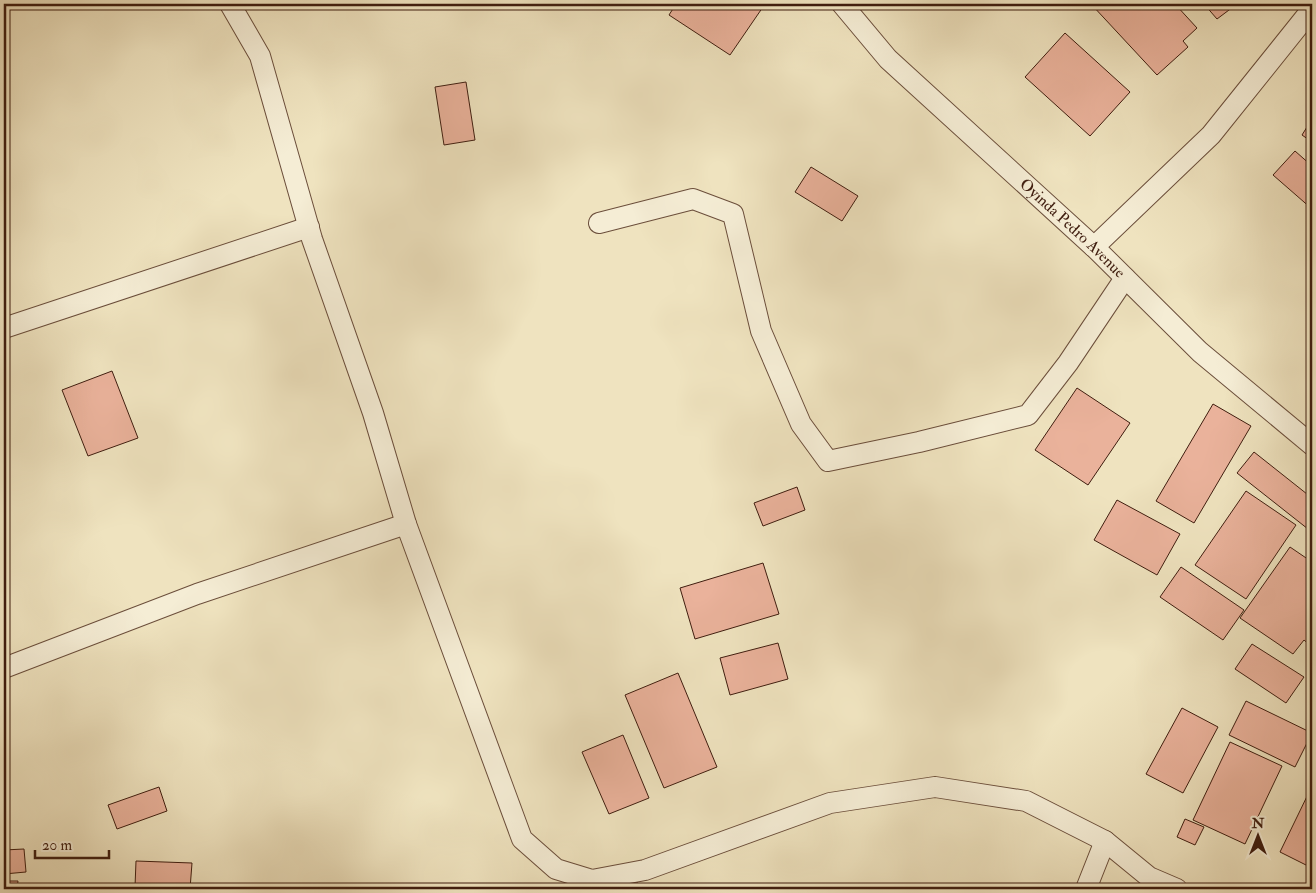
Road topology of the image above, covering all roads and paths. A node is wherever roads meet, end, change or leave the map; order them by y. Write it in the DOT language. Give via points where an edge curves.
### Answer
graph roads {
  1 [pos="230,4"];
  2 [pos="842,4"];
  3 [pos="1312,9"];
  4 [pos="600,222"];
  5 [pos="309,227"];
  6 [pos="1094,247"];
  7 [pos="1125,278"];
  8 [pos="4,328"];
  9 [pos="1312,445"];
  10 [pos="406,524"];
  11 [pos="4,668"];
  12 [pos="1105,841"];
  13 [pos="590,884"];
  14 [pos="1086,889"];
  15 [pos="1177,889"];
  1 -- 5 [label="street" via="260,56"];
  2 -- 6 [label="street, Oyinda Pedro Avenue" via="888,59"];
  3 -- 6 [label="street" via="1211,135"];
  4 -- 7 [label="street" via="692,199 732,214 761,331 801,424 828,461 1028,415 1068,363"];
  5 -- 8 [label="street"];
  5 -- 10 [label="street" via="373,413"];
  6 -- 7 [label="street, Oyinda Pedro Avenue"];
  7 -- 9 [label="street, Oyinda Pedro Avenue" via="1200,352"];
  10 -- 11 [label="street" via="196,594"];
  10 -- 13 [label="street" via="522,839 556,869"];
  12 -- 13 [label="street" via="1026,801 935,786 830,803 645,870"];
  12 -- 14 [label="street"];
  12 -- 15 [label="street" via="1149,877"];
}
